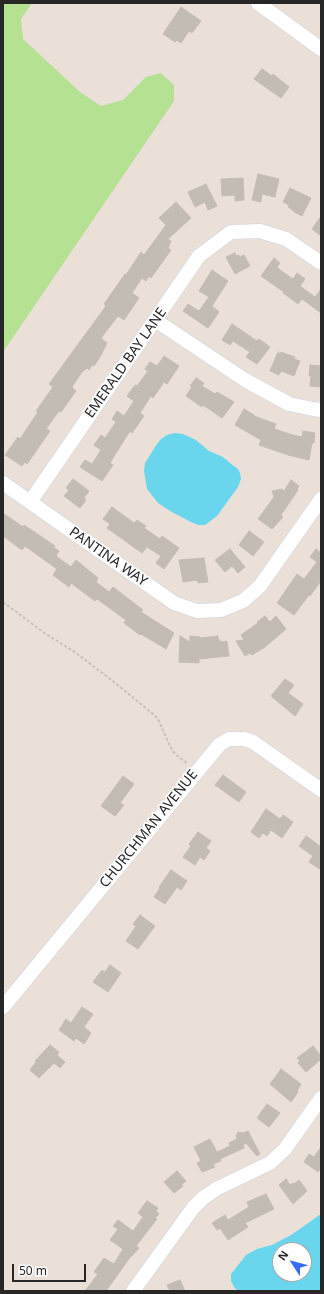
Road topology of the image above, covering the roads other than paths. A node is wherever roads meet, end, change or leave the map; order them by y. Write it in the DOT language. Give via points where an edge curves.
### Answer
graph roads {
  1 [pos="258,3"];
  2 [pos="321,49"];
  3 [pos="321,263"];
  4 [pos="155,320"];
  5 [pos="321,410"];
  6 [pos="3,483"];
  7 [pos="321,499"];
  8 [pos="30,502"];
  9 [pos="321,790"];
  10 [pos="3,1006"];
  11 [pos="321,1098"];
  12 [pos="133,1291"];
  1 -- 2 [label="street"];
  3 -- 4 [label="street, EMERALD BAY LANE" via="286,239 260,231 230,232 199,256"];
  4 -- 5 [label="street" via="245,380 289,404"];
  4 -- 8 [label="street, EMERALD BAY LANE"];
  6 -- 8 [label="street, PANTINA WAY"];
  7 -- 8 [label="street, PANTINA WAY" via="260,586 243,601 221,610 196,611 174,603"];
  9 -- 10 [label="street, CHURCHMAN AVENUE" via="253,742 229,739 220,744"];
  11 -- 12 [label="street" via="285,1149 270,1163 216,1189 193,1208"];
}
